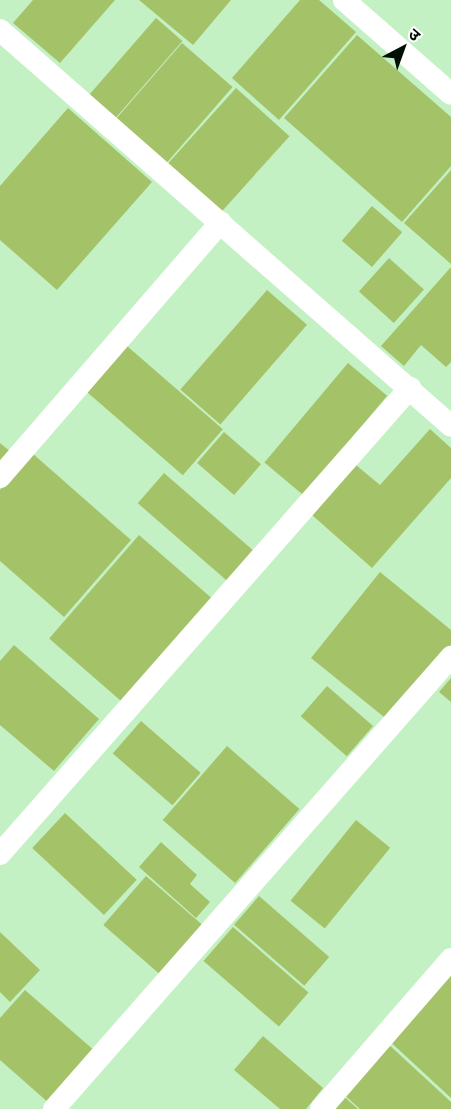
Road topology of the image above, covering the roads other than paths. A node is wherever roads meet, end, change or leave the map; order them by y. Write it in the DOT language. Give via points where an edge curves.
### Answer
graph roads {
  1 [pos="344,0"];
  2 [pos="0,30"];
  3 [pos="451,94"];
  4 [pos="221,222"];
  5 [pos="410,388"];
  6 [pos="451,426"];
  7 [pos="0,477"];
  8 [pos="451,657"];
  9 [pos="0,854"];
  10 [pos="451,959"];
  11 [pos="54,1109"];
  12 [pos="321,1109"];
  1 -- 3 [label="lane"];
  2 -- 4 [label="lane"];
  4 -- 5 [label="lane"];
  4 -- 7 [label="lane"];
  5 -- 6 [label="lane"];
  5 -- 9 [label="lane"];
  8 -- 11 [label="lane"];
  10 -- 12 [label="lane"];
}
